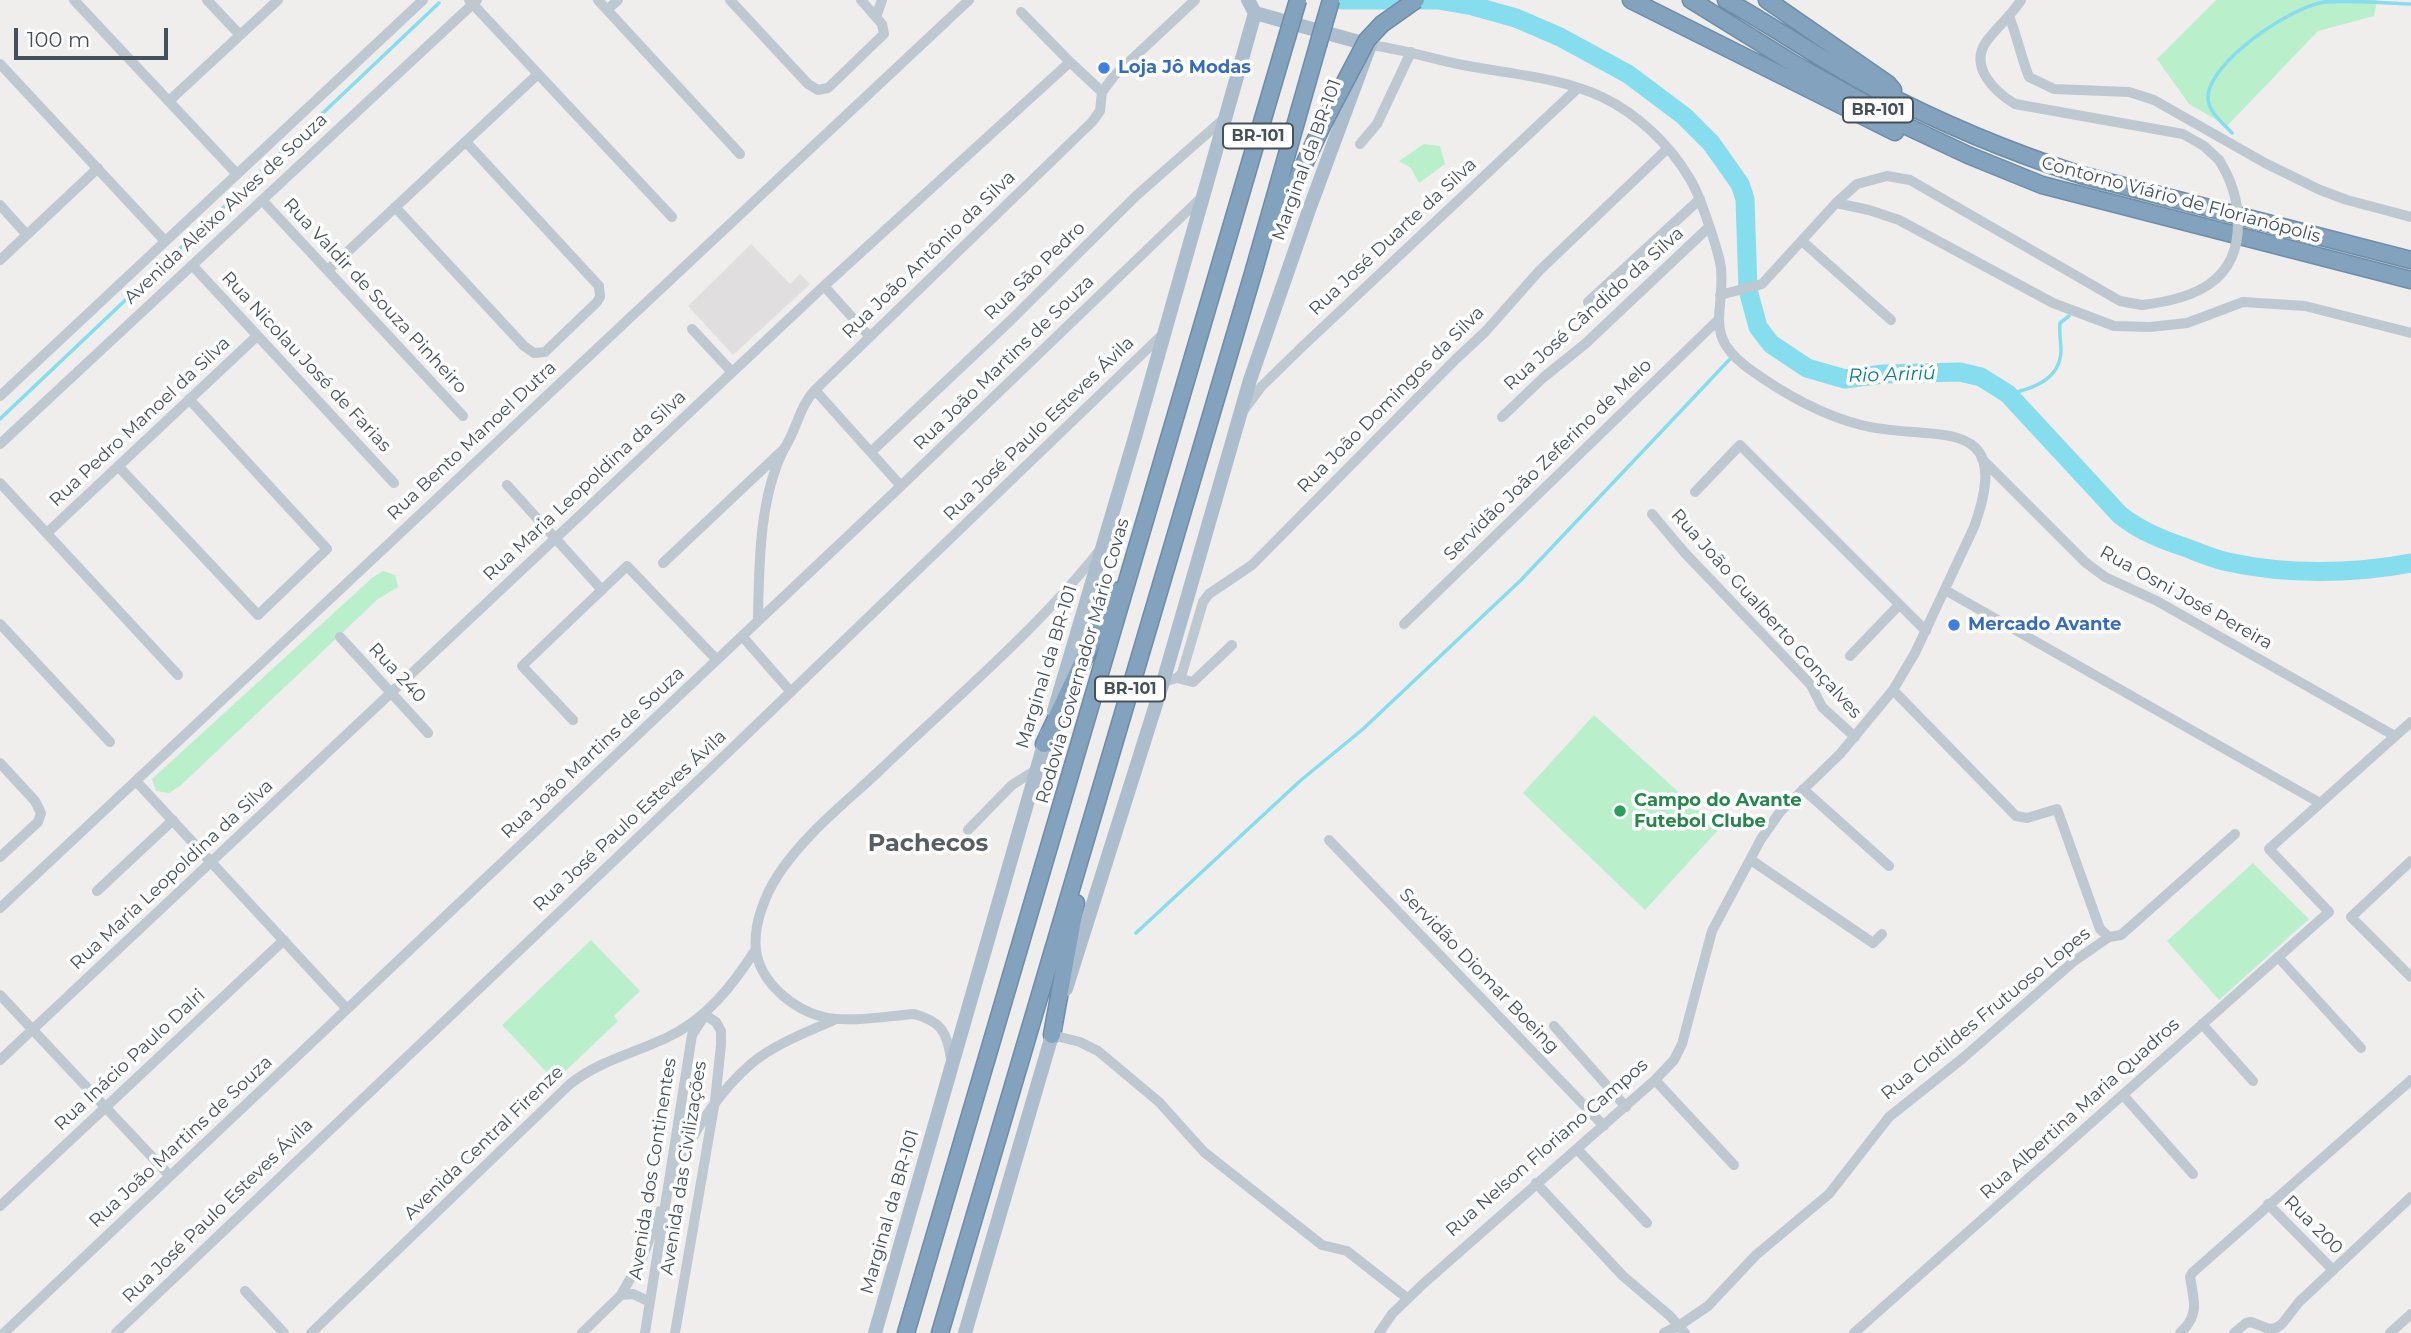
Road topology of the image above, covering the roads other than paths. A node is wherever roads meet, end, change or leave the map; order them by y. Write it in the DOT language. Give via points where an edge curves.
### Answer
graph roads {
  1 [pos="74,0"];
  2 [pos="207,0"];
  3 [pos="278,0"];
  4 [pos="423,0"];
  5 [pos="598,0"];
  6 [pos="618,0"];
  7 [pos="730,0"];
  8 [pos="861,0"];
  9 [pos="881,0"];
  10 [pos="969,0"];
  11 [pos="1195,0"];
  12 [pos="1298,0"];
  13 [pos="1331,0"];
  14 [pos="1416,0"];
  15 [pos="1631,0"];
  16 [pos="1691,0"];
  17 [pos="1726,0"];
  18 [pos="1768,0"];
  19 [pos="2021,0"];
  20 [pos="473,1"];
  21 [pos="1252,6"];
  22 [pos="607,10"];
  23 [pos="1021,12"];
  24 [pos="2010,16"];
  25 [pos="876,17"];
  26 [pos="240,36"];
  27 [pos="1370,46"];
  28 [pos="1410,52"];
  29 [pos="1070,62"];
  30 [pos="0,64"];
  31 [pos="538,74"];
  32 [pos="1578,88"];
  33 [pos="1102,92"];
  34 [pos="169,101"];
  35 [pos="1904,103"];
  36 [pos="1226,117"];
  37 [pos="466,142"];
  38 [pos="1360,144"];
  39 [pos="1667,149"];
  40 [pos="740,154"];
  41 [pos="98,168"];
  42 [pos="2003,169"];
  43 [pos="237,174"];
  44 [pos="1203,196"];
  45 [pos="1700,199"];
  46 [pos="262,200"];
  47 [pos="1836,203"];
  48 [pos="0,205"];
  49 [pos="395,207"];
  50 [pos="2411,216"];
  51 [pos="672,217"];
  52 [pos="1709,227"];
  53 [pos="27,235"];
  54 [pos="165,241"];
  55 [pos="1802,241"];
  56 [pos="0,260"];
  57 [pos="2411,260"];
  58 [pos="192,265"];
  59 [pos="328,270"];
  60 [pos="1254,270"];
  61 [pos="2411,280"];
  62 [pos="824,286"];
  63 [pos="1720,295"];
  64 [pos="1587,302"];
  65 [pos="1891,320"];
  66 [pos="1717,321"];
  67 [pos="692,329"];
  68 [pos="1165,332"];
  69 [pos="2411,333"];
  70 [pos="257,336"];
  71 [pos="870,337"];
  72 [pos="732,372"];
  73 [pos="815,390"];
  74 [pos="0,396"];
  75 [pos="189,399"];
  76 [pos="463,416"];
  77 [pos="1502,417"];
  78 [pos="1239,418"];
  79 [pos="0,444"];
  80 [pos="784,449"];
  81 [pos="871,452"];
  82 [pos="1982,459"];
  83 [pos="118,466"];
  84 [pos="0,483"];
  85 [pos="394,483"];
  86 [pos="508,485"];
  87 [pos="901,486"];
  88 [pos="1695,492"];
  89 [pos="1652,514"];
  90 [pos="47,533"];
  91 [pos="555,538"];
  92 [pos="1138,544"];
  93 [pos="1103,546"];
  94 [pos="663,563"];
  95 [pos="602,590"];
  96 [pos="1945,590"];
  97 [pos="1899,605"];
  98 [pos="758,620"];
  99 [pos="0,624"];
  100 [pos="1404,624"];
  101 [pos="1926,631"];
  102 [pos="742,636"];
  103 [pos="340,638"];
  104 [pos="1232,645"];
  105 [pos="1850,656"];
  106 [pos="717,660"];
  107 [pos="178,675"];
  108 [pos="1170,680"];
  109 [pos="1893,691"];
  110 [pos="791,692"];
  111 [pos="391,693"];
  112 [pos="573,720"];
  113 [pos="2411,722"];
  114 [pos="428,733"];
  115 [pos="2395,736"];
  116 [pos="1855,737"];
  117 [pos="110,742"];
  118 [pos="1044,744"];
  119 [pos="0,763"];
  120 [pos="1036,770"];
  121 [pos="136,781"];
  122 [pos="1803,789"];
  123 [pos="2320,803"];
  124 [pos="1093,813"];
  125 [pos="173,820"];
  126 [pos="968,830"];
  127 [pos="2235,834"];
  128 [pos="1329,840"];
  129 [pos="0,857"];
  130 [pos="1751,860"];
  131 [pos="2411,861"];
  132 [pos="212,862"];
  133 [pos="1889,866"];
  134 [pos="97,891"];
  135 [pos="0,908"];
  136 [pos="1882,934"];
  137 [pos="2109,937"];
  138 [pos="284,940"];
  139 [pos="756,949"];
  140 [pos="2278,957"];
  141 [pos="743,970"];
  142 [pos="2411,976"];
  143 [pos="767,978"];
  144 [pos="0,995"];
  145 [pos="348,1009"];
  146 [pos="804,1010"];
  147 [pos="705,1015"];
  148 [pos="836,1019"];
  149 [pos="2202,1024"];
  150 [pos="1554,1026"];
  151 [pos="33,1030"];
  152 [pos="808,1032"];
  153 [pos="1052,1035"];
  154 [pos="2361,1048"];
  155 [pos="0,1060"];
  156 [pos="952,1067"];
  157 [pos="1656,1080"];
  158 [pos="2253,1082"];
  159 [pos="2410,1083"];
  160 [pos="2123,1095"];
  161 [pos="715,1101"];
  162 [pos="105,1107"];
  163 [pos="1626,1107"];
  164 [pos="680,1110"];
  165 [pos="702,1121"];
  166 [pos="1604,1126"];
  167 [pos="1577,1149"];
  168 [pos="1734,1165"];
  169 [pos="2193,1174"];
  170 [pos="170,1176"];
  171 [pos="1536,1183"];
  172 [pos="668,1188"];
  173 [pos="2411,1197"];
  174 [pos="2268,1204"];
  175 [pos="0,1206"];
  176 [pos="1647,1223"];
  177 [pos="2333,1270"];
  178 [pos="245,1291"];
  179 [pos="621,1295"];
  180 [pos="1407,1298"];
  181 [pos="650,1302"];
  182 [pos="2411,1314"];
  183 [pos="1682,1329"];
  184 [pos="4,1333"];
  185 [pos="116,1333"];
  186 [pos="284,1333"];
  187 [pos="312,1333"];
  188 [pos="582,1333"];
  189 [pos="645,1333"];
  190 [pos="675,1333"];
  191 [pos="875,1333"];
  192 [pos="906,1333"];
  193 [pos="940,1333"];
  194 [pos="965,1333"];
  195 [pos="1379,1333"];
  196 [pos="1664,1333"];
  197 [pos="1854,1333"];
  198 [pos="2179,1333"];
  199 [pos="2234,1333"];
  200 [pos="2390,1333"];
  1 -- 34 [label="street"];
  2 -- 26 [label="street"];
  3 -- 26 [label="street"];
  4 -- 43 [label="street, Avenida Aleixo Alves de Souza"];
  5 -- 22 [label="street"];
  6 -- 22 [label="street"];
  7 -- 25 [label="street" via="818,90 828,88 881,39 885,29"];
  8 -- 25 [label="street"];
  9 -- 25 [label="street"];
  10 -- 121 [label="street, Rua Bento Manoel Dutra"];
  11 -- 33 [label="street"];
  12 -- 92 [label="highway, Rodovia Governador Mário Covas / BR-101, bridge"];
  13 -- 60 [label="highway, BR-101, bridge"];
  14 -- 60 [label="highway, bridge" via="1367,40"];
  15 -- 42 [label="highway, BR-101" via="1918,143 1978,168"];
  16 -- 42 [label="highway, Contorno Viário de Florianópolis / BR-101" via="1902,124"];
  17 -- 35 [label="highway, Contorno Viário de Florianópolis / BR-101"];
  18 -- 35 [label="highway, BR-101" via="1888,84"];
  19 -- 24 [label="street"];
  20 -- 31 [label="street"];
  20 -- 46 [label="street, Avenida Aleixo Alves de Souza"];
  21 -- 27 [label="main road"];
  21 -- 36 [label="main road, Marginal da BR-101"];
  22 -- 40 [label="street"];
  23 -- 29 [label="street"];
  24 -- 47 [label="street, bridge" via="1984,45 1981,60 2000,96 2015,104 2183,134 2219,160 2238,212 2238,239 2223,273 2200,290 2142,305 2120,301 1910,180 1887,176 1857,184"];
  24 -- 50 [label="street" via="2029,77 2054,89 2129,92 2154,100 2320,190"];
  26 -- 34 [label="street"];
  27 -- 28 [label="street"];
  27 -- 78 [label="main road, Marginal da BR-101"];
  28 -- 32 [label="street"];
  28 -- 38 [label="street" via="1377,124"];
  29 -- 33 [label="street"];
  29 -- 62 [label="street, Rua Maria Leopoldina da Silva"];
  30 -- 41 [label="street"];
  31 -- 37 [label="street"];
  31 -- 51 [label="street"];
  32 -- 39 [label="street" via="1622,108"];
  32 -- 78 [label="street, Rua José Duarte da Silva" via="1304,345 1261,387"];
  33 -- 71 [label="street, Rua João Antônio da Silva" via="1100,111 1092,122"];
  34 -- 43 [label="street"];
  35 -- 57 [label="highway, Contorno Viário de Florianópolis / BR-101" via="2061,168"];
  36 -- 44 [label="main road, Marginal da BR-101"];
  36 -- 81 [label="street, Rua São Pedro" via="1138,195"];
  37 -- 49 [label="street"];
  37 -- 49 [label="street" via="601,291 597,302 545,352 534,353 524,346"];
  39 -- 45 [label="street"];
  39 -- 108 [label="street, Rua João Domingos da Silva" via="1540,271 1252,565 1209,594 1182,673"];
  41 -- 53 [label="street"];
  41 -- 54 [label="street"];
  42 -- 61 [label="highway, Contorno Viário de Florianópolis / BR-101" via="2077,195"];
  43 -- 54 [label="street, Avenida Aleixo Alves de Souza"];
  44 -- 68 [label="main road, Marginal da BR-101"];
  44 -- 87 [label="street, Rua João Martins de Souza"];
  45 -- 52 [label="street"];
  45 -- 64 [label="street"];
  46 -- 58 [label="street, Avenida Aleixo Alves de Souza"];
  46 -- 59 [label="street, Rua Valdir de Souza Pinheiro"];
  47 -- 55 [label="street"];
  47 -- 69 [label="street" via="1899,220 2053,303 2114,326 2187,323 2243,302 2305,306"];
  48 -- 53 [label="street"];
  49 -- 59 [label="street"];
  52 -- 63 [label="street" via="1721,268"];
  52 -- 77 [label="street, Rua José Cândido da Silva"];
  53 -- 56 [label="street"];
  54 -- 74 [label="street, Avenida Aleixo Alves de Souza"];
  55 -- 63 [label="street" via="1758,287"];
  55 -- 65 [label="street"];
  58 -- 70 [label="street, Rua Nicolau José de Farias"];
  58 -- 79 [label="street, Avenida Aleixo Alves de Souza"];
  59 -- 76 [label="street, Rua Valdir de Souza Pinheiro"];
  60 -- 124 [label="highway, BR-101"];
  62 -- 71 [label="street"];
  62 -- 72 [label="street, Rua Maria Leopoldina da Silva"];
  63 -- 66 [label="street"];
  66 -- 82 [label="street" via="1722,339 1735,357 1793,396 1862,426 1956,436"];
  66 -- 100 [label="street, Servidão João Zeferino de Melo"];
  67 -- 72 [label="street"];
  68 -- 93 [label="main road, Marginal da BR-101"];
  68 -- 110 [label="street, Rua José Paulo Esteves Ávila"];
  70 -- 75 [label="street, Rua Pedro Manoel da Silva"];
  70 -- 85 [label="street, Rua Nicolau José de Farias"];
  71 -- 73 [label="street, Rua João Antônio da Silva"];
  72 -- 91 [label="street, Rua Maria Leopoldina da Silva"];
  73 -- 80 [label="street, Rua João Antônio da Silva" via="802,407"];
  73 -- 81 [label="street"];
  75 -- 83 [label="street, Rua Pedro Manoel da Silva"];
  75 -- 83 [label="street" via="327,549 258,615"];
  78 -- 108 [label="main road, Marginal da BR-101"];
  80 -- 94 [label="street"];
  80 -- 98 [label="street, Rua João Antônio da Silva" via="772,475 759,563"];
  81 -- 87 [label="street"];
  82 -- 96 [label="street, Rua Nelson Floriano Campos" via="1979,512"];
  82 -- 115 [label="street, Rua Osni José Pereira" via="2105,577 2157,601"];
  83 -- 90 [label="street, Rua Pedro Manoel da Silva"];
  84 -- 90 [label="street"];
  86 -- 91 [label="street"];
  87 -- 98 [label="street, Rua João Martins de Souza"];
  88 -- 97 [label="street" via="1740,445"];
  89 -- 116 [label="street, Rua João Gualberto Gonçalves" via="1811,685 1822,707"];
  90 -- 107 [label="street"];
  91 -- 95 [label="street"];
  91 -- 111 [label="street, Rua Maria Leopoldina da Silva"];
  92 -- 118 [label="highway"];
  92 -- 192 [label="highway, Rodovia Governador Mário Covas / BR-101"];
  93 -- 118 [label="main road, Marginal da BR-101"];
  93 -- 139 [label="street" via="1059,600 795,853 761,909"];
  95 -- 106 [label="street" via="627,566"];
  95 -- 112 [label="street" via="522,666"];
  96 -- 101 [label="street, Rua Nelson Floriano Campos"];
  96 -- 123 [label="street"];
  97 -- 101 [label="street"];
  97 -- 105 [label="street"];
  98 -- 102 [label="street, Rua João Martins de Souza"];
  99 -- 117 [label="street"];
  101 -- 109 [label="street, Rua Nelson Floriano Campos"];
  102 -- 106 [label="street, Rua João Martins de Souza"];
  102 -- 110 [label="street"];
  103 -- 111 [label="street, Rua 240"];
  104 -- 108 [label="street" via="1193,682"];
  106 -- 145 [label="street, Rua João Martins de Souza"];
  108 -- 153 [label="main road, Marginal da BR-101"];
  109 -- 116 [label="street, Rua Nelson Floriano Campos"];
  109 -- 137 [label="street" via="2016,816 2027,818 2057,809 2100,929"];
  110 -- 185 [label="street, Rua José Paulo Esteves Ávila"];
  111 -- 114 [label="street, Rua 240"];
  111 -- 132 [label="street, Rua Maria Leopoldina da Silva"];
  113 -- 115 [label="street"];
  115 -- 123 [label="street"];
  116 -- 122 [label="street, Rua Nelson Floriano Campos"];
  118 -- 120 [label="main road, Marginal da BR-101"];
  119 -- 129 [label="street" via="41,813 38,822"];
  120 -- 126 [label="street" via="1013,785"];
  120 -- 156 [label="main road, Marginal da BR-101"];
  121 -- 125 [label="street"];
  121 -- 135 [label="street, Rua Bento Manoel Dutra"];
  122 -- 130 [label="street, Rua Nelson Floriano Campos" via="1776,817"];
  122 -- 133 [label="street"];
  123 -- 140 [label="street, Rua Albertina Maria Quadros" via="2269,849 2329,912"];
  124 -- 153 [label="highway"];
  124 -- 193 [label="highway, BR-101"];
  125 -- 132 [label="street"];
  125 -- 134 [label="street"];
  127 -- 137 [label="street, Rua Clotildes Frutuoso Lopes" via="2122,935"];
  128 -- 166 [label="street, Servidão Diomar Boeing"];
  130 -- 136 [label="street" via="1873,943"];
  130 -- 157 [label="street, Rua Nelson Floriano Campos" via="1712,931 1679,1052"];
  131 -- 142 [label="street" via="2351,917"];
  132 -- 138 [label="street"];
  132 -- 151 [label="street, Rua Maria Leopoldina da Silva"];
  137 -- 183 [label="street, Rua Clotildes Frutuoso Lopes" via="1889,1116 1829,1194 1756,1255"];
  138 -- 145 [label="street"];
  138 -- 162 [label="street, Rua Inácio Paulo Dalri"];
  139 -- 141 [label="street, Avenida Central Firenze"];
  139 -- 143 [label="street"];
  140 -- 149 [label="street, Rua Albertina Maria Quadros"];
  140 -- 154 [label="street"];
  141 -- 143 [label="street" via="757,970"];
  141 -- 147 [label="street, Avenida Central Firenze"];
  143 -- 146 [label="street"];
  144 -- 151 [label="street"];
  145 -- 170 [label="street, Rua João Martins de Souza"];
  146 -- 148 [label="street"];
  146 -- 152 [label="street"];
  147 -- 161 [label="street, Avenida das Civilizações" via="721,1031"];
  147 -- 164 [label="street, Avenida dos Continentes" via="692,1035"];
  147 -- 187 [label="street, Avenida Central Firenze" via="667,1038 604,1062 570,1084"];
  148 -- 152 [label="street"];
  148 -- 156 [label="street" via="926,1017 944,1032"];
  149 -- 158 [label="street"];
  149 -- 160 [label="street, Rua Albertina Maria Quadros"];
  150 -- 163 [label="street"];
  151 -- 155 [label="street, Rua Maria Leopoldina da Silva"];
  151 -- 162 [label="street"];
  152 -- 161 [label="street" via="753,1063"];
  153 -- 180 [label="street" via="1098,1051 1159,1102 1204,1152 1322,1245 1347,1251"];
  153 -- 194 [label="main road, Marginal da BR-101"];
  156 -- 191 [label="main road, Marginal da BR-101"];
  157 -- 163 [label="street, Rua Nelson Floriano Campos"];
  157 -- 168 [label="street"];
  159 -- 174 [label="street"];
  160 -- 169 [label="street"];
  160 -- 197 [label="street, Rua Albertina Maria Quadros"];
  161 -- 165 [label="street"];
  161 -- 190 [label="street, Avenida das Civilizações"];
  162 -- 170 [label="street"];
  162 -- 175 [label="street, Rua Inácio Paulo Dalri"];
  163 -- 166 [label="street, Rua Nelson Floriano Campos"];
  164 -- 165 [label="street"];
  164 -- 172 [label="street, Avenida dos Continentes"];
  165 -- 172 [label="street"];
  166 -- 167 [label="street, Rua Nelson Floriano Campos"];
  167 -- 171 [label="street, Rua Nelson Floriano Campos"];
  167 -- 176 [label="street"];
  170 -- 184 [label="street, Rua João Martins de Souza"];
  171 -- 180 [label="street, Rua Nelson Floriano Campos"];
  171 -- 183 [label="street" via="1623,1276"];
  172 -- 179 [label="street" via="643,1256"];
  172 -- 181 [label="street, Avenida dos Continentes"];
  173 -- 177 [label="street"];
  174 -- 177 [label="street, Rua 200"];
  174 -- 198 [label="street" via="2192,1273 2194,1315"];
  177 -- 199 [label="street" via="2276,1328 2251,1322"];
  178 -- 186 [label="street"];
  179 -- 181 [label="street" via="633,1294"];
  179 -- 188 [label="street"];
  180 -- 195 [label="street, Rua Nelson Floriano Campos"];
  181 -- 189 [label="street, Avenida dos Continentes"];
  182 -- 200 [label="street"];
  183 -- 196 [label="street, Rua Clotildes Frutuoso Lopes"];
}
